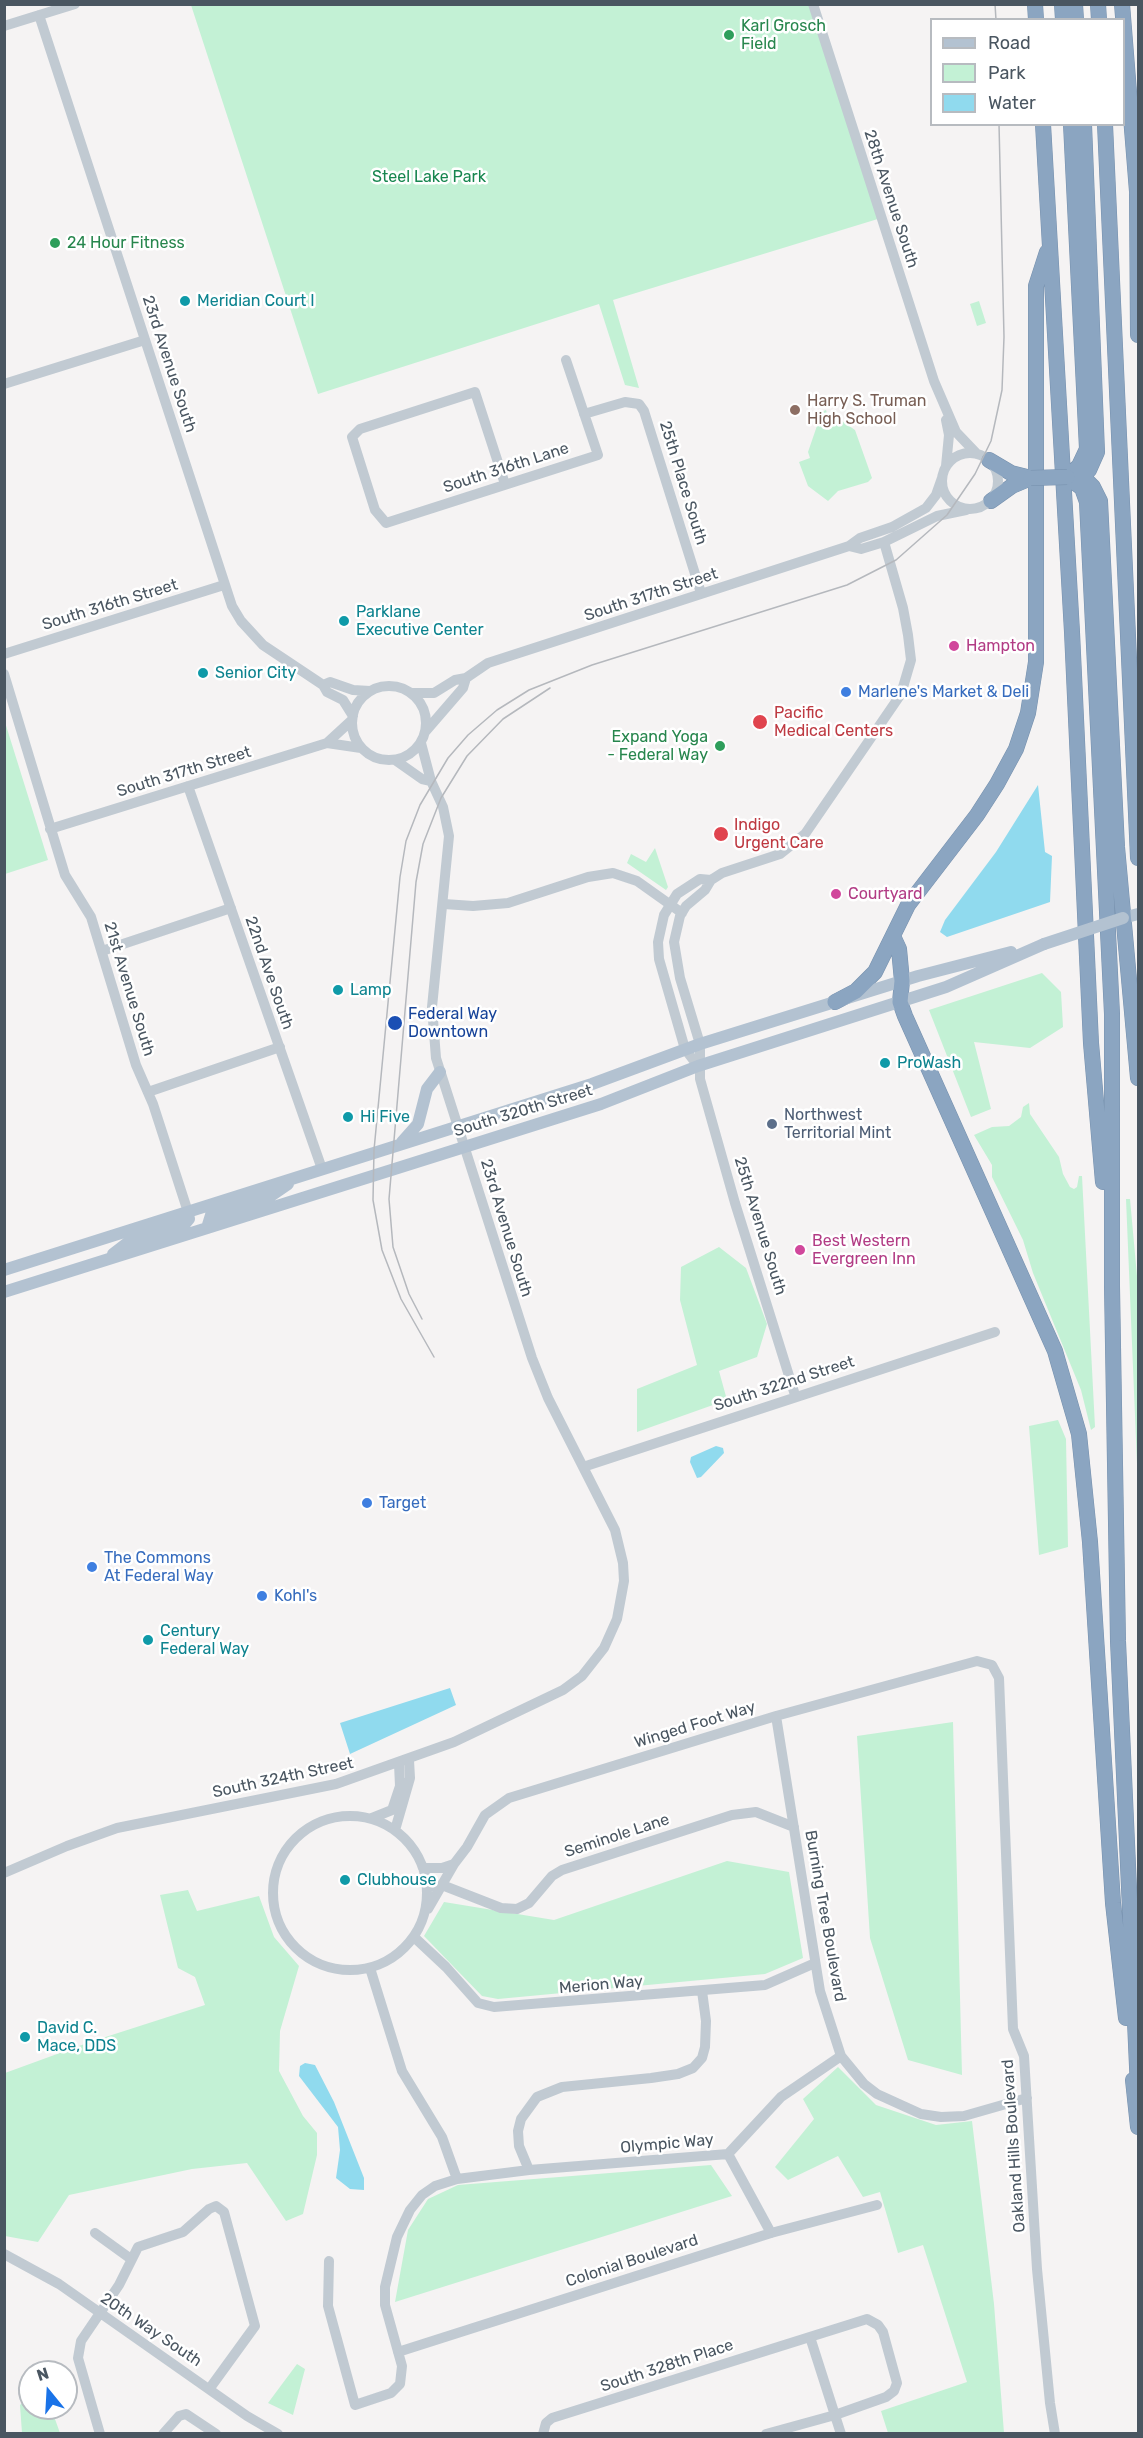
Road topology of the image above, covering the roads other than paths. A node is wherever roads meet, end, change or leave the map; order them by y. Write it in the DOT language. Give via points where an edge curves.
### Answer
graph roads {
  1 [pos="75,4"];
  2 [pos="813,4"];
  3 [pos="39,15"];
  4 [pos="4,26"];
  5 [pos="1125,40"];
  6 [pos="1043,126"];
  7 [pos="1071,126"];
  8 [pos="1084,126"];
  9 [pos="1105,126"];
  10 [pos="1138,197"];
  11 [pos="1050,244"];
  12 [pos="1138,335"];
  13 [pos="145,340"];
  14 [pos="566,360"];
  15 [pos="4,384"];
  16 [pos="942,402"];
  17 [pos="1091,412"];
  18 [pos="584,414"];
  19 [pos="983,457"];
  20 [pos="946,467"];
  21 [pos="1075,476"];
  22 [pos="942,478"];
  23 [pos="1011,479"];
  24 [pos="505,484"];
  25 [pos="991,501"];
  26 [pos="968,510"];
  27 [pos="1095,540"];
  28 [pos="884,542"];
  29 [pos="849,546"];
  30 [pos="224,585"];
  31 [pos="701,593"];
  32 [pos="4,654"];
  33 [pos="4,674"];
  34 [pos="466,678"];
  35 [pos="323,685"];
  36 [pos="370,691"];
  37 [pos="411,693"];
  38 [pos="353,718"];
  39 [pos="423,737"];
  40 [pos="327,743"];
  41 [pos="361,748"];
  42 [pos="396,760"];
  43 [pos="431,781"];
  44 [pos="188,786"];
  45 [pos="50,829"];
  46 [pos="1138,858"];
  47 [pos="711,880"];
  48 [pos="444,904"];
  49 [pos="669,906"];
  50 [pos="231,908"];
  51 [pos="682,913"];
  52 [pos="1138,914"];
  53 [pos="893,936"];
  54 [pos="1044,944"];
  55 [pos="102,951"];
  56 [pos="902,981"];
  57 [pos="836,1002"];
  58 [pos="900,1002"];
  59 [pos="700,1044"];
  60 [pos="280,1047"];
  61 [pos="684,1049"];
  62 [pos="698,1066"];
  63 [pos="440,1072"];
  64 [pos="1138,1078"];
  65 [pos="148,1092"];
  66 [pos="458,1126"];
  67 [pos="399,1145"];
  68 [pos="465,1147"];
  69 [pos="322,1169"];
  70 [pos="299,1177"];
  71 [pos="188,1212"];
  72 [pos="207,1228"];
  73 [pos="105,1260"];
  74 [pos="4,1270"];
  75 [pos="1112,1286"];
  76 [pos="4,1292"];
  77 [pos="995,1332"];
  78 [pos="795,1395"];
  79 [pos="583,1467"];
  80 [pos="621,1605"];
  81 [pos="999,1678"];
  82 [pos="777,1716"];
  83 [pos="404,1762"];
  84 [pos="372,1818"];
  85 [pos="794,1827"];
  86 [pos="394,1830"];
  87 [pos="454,1864"];
  88 [pos="423,1868"];
  89 [pos="4,1873"];
  90 [pos="442,1885"];
  91 [pos="427,1887"];
  92 [pos="424,1914"];
  93 [pos="414,1937"];
  94 [pos="815,1963"];
  95 [pos="370,1968"];
  96 [pos="702,1991"];
  97 [pos="841,2056"];
  98 [pos="1138,2089"];
  99 [pos="1027,2098"];
  100 [pos="1138,2127"];
  101 [pos="728,2154"];
  102 [pos="529,2170"];
  103 [pos="457,2179"];
  104 [pos="877,2205"];
  105 [pos="95,2233"];
  106 [pos="771,2233"];
  107 [pos="4,2254"];
  108 [pos="131,2259"];
  109 [pos="329,2261"];
  110 [pos="99,2313"];
  111 [pos="810,2337"];
  112 [pos="398,2352"];
  113 [pos="210,2388"];
  114 [pos="835,2415"];
  115 [pos="100,2433"];
  116 [pos="163,2433"];
  117 [pos="216,2433"];
  118 [pos="278,2433"];
  119 [pos="543,2433"];
  120 [pos="766,2433"];
  121 [pos="841,2433"];
  122 [pos="1055,2433"];
  1 -- 3 [label="street"];
  2 -- 16 [label="street, 28th Avenue South"];
  3 -- 4 [label="street"];
  3 -- 13 [label="street, 23rd Avenue South"];
  5 -- 10 [label="highway"];
  6 -- 11 [label="highway"];
  7 -- 17 [label="highway"];
  8 -- 17 [label="highway"];
  9 -- 46 [label="highway"];
  10 -- 12 [label="highway"];
  11 -- 53 [label="highway" via="1036,286 1036,662 1028,713 1016,749 993,791 908,906"];
  11 -- 75 [label="highway" via="1091,1043"];
  13 -- 15 [label="street"];
  13 -- 30 [label="street, 23rd Avenue South"];
  14 -- 18 [label="street"];
  16 -- 19 [label="street, 28th Avenue South" via="956,432"];
  16 -- 20 [label="street, 28th Avenue South" via="949,435"];
  17 -- 21 [label="highway" via="1087,449"];
  18 -- 24 [label="street, South 316th Lane" via="598,455"];
  18 -- 31 [label="street, 25th Place South" via="625,402 639,404 644,411"];
  19 -- 20 [label="street" via="959,455"];
  19 -- 23 [label="highway"];
  19 -- 25 [label="street" via="994,467 998,485"];
  20 -- 22 [label="street"];
  21 -- 23 [label="highway, bridge"];
  21 -- 27 [label="highway" via="1085,494"];
  22 -- 26 [label="street" via="945,496"];
  22 -- 29 [label="street, South 317th Street" via="936,495 914,517"];
  23 -- 25 [label="highway"];
  24 -- 24 [label="street, South 316th Lane" via="475,392 355,433 353,441 382,521 389,523"];
  25 -- 26 [label="street"];
  26 -- 28 [label="street, South 317th Street" via="937,516"];
  27 -- 64 [label="highway"];
  27 -- 75 [label="highway" via="1112,1014"];
  28 -- 29 [label="street, South 317th Street" via="861,549"];
  28 -- 47 [label="street" via="903,608 911,660 901,694 815,821 796,842 773,857"];
  29 -- 31 [label="street, South 317th Street"];
  30 -- 32 [label="street, South 316th Street"];
  30 -- 35 [label="street, 23rd Avenue South" via="232,606 254,637 274,655"];
  31 -- 34 [label="street, South 317th Street" via="488,663"];
  33 -- 45 [label="street, 21st Avenue South"];
  34 -- 37 [label="street, South 317th Street" via="434,693"];
  34 -- 39 [label="street, South 317th Street" via="463,688"];
  35 -- 36 [label="street, 23rd Avenue South" via="330,682"];
  35 -- 38 [label="street, 23rd Avenue South" via="327,692 343,700"];
  36 -- 37 [label="street" via="383,686"];
  36 -- 38 [label="street" via="358,703"];
  37 -- 39 [label="street" via="426,714"];
  38 -- 40 [label="street, South 317th Street"];
  38 -- 41 [label="street" via="355,738"];
  39 -- 42 [label="street" via="405,757"];
  39 -- 43 [label="street"];
  40 -- 41 [label="street, South 317th Street"];
  40 -- 44 [label="street, South 317th Street"];
  41 -- 42 [label="street" via="380,759"];
  42 -- 43 [label="street"];
  43 -- 48 [label="street, 23rd Avenue South" via="443,807 449,836"];
  44 -- 45 [label="street, South 317th Street"];
  44 -- 50 [label="street, 22nd Ave South"];
  45 -- 55 [label="street, 21st Avenue South" via="65,875 91,917"];
  47 -- 49 [label="street" via="700,879 688,885"];
  47 -- 51 [label="street"];
  48 -- 49 [label="street" via="508,903 607,873 636,880"];
  48 -- 63 [label="street, 23rd Avenue South" via="432,1019"];
  49 -- 51 [label="street"];
  49 -- 61 [label="street" via="660,928 659,959"];
  50 -- 55 [label="street"];
  50 -- 60 [label="street, 22nd Ave South"];
  51 -- 59 [label="street" via="674,942 676,960"];
  52 -- 54 [label="main road, South 320th Street, bridge"];
  53 -- 56 [label="highway" via="899,949"];
  53 -- 57 [label="highway" via="867,982"];
  54 -- 56 [label="main road, South 320th Street"];
  54 -- 58 [label="main road, South 320th Street" via="946,987"];
  55 -- 65 [label="street, 21st Avenue South" via="136,1065"];
  56 -- 57 [label="main road, South 320th Street"];
  56 -- 58 [label="highway"];
  57 -- 59 [label="main road, South 320th Street"];
  58 -- 62 [label="main road, South 320th Street"];
  58 -- 100 [label="highway" via="1055,1351 1079,1434 1087,1500 1113,1903"];
  59 -- 61 [label="main road, South 320th Street"];
  59 -- 62 [label="street"];
  60 -- 65 [label="street"];
  60 -- 69 [label="street, 22nd Ave South"];
  61 -- 62 [label="street"];
  61 -- 66 [label="main road, South 320th Street" via="592,1084"];
  62 -- 68 [label="main road, South 320th Street" via="601,1104"];
  62 -- 78 [label="street, 25th Avenue South" via="735,1203"];
  63 -- 66 [label="street, 23rd Avenue South"];
  63 -- 67 [label="main road" via="427,1089 418,1124"];
  65 -- 71 [label="street, 21st Avenue South"];
  66 -- 67 [label="main road, South 320th Street"];
  66 -- 68 [label="street, 23rd Avenue South"];
  67 -- 69 [label="main road, South 320th Street"];
  68 -- 72 [label="main road, South 320th Street"];
  68 -- 79 [label="street, 23rd Avenue South" via="532,1358"];
  69 -- 70 [label="main road, South 320th Street"];
  70 -- 71 [label="main road, South 320th Street"];
  70 -- 72 [label="main road" via="272,1195 211,1215"];
  71 -- 73 [label="main road" via="189,1219 184,1225 126,1244"];
  71 -- 74 [label="main road, South 320th Street"];
  72 -- 73 [label="main road, South 320th Street"];
  73 -- 76 [label="main road, South 320th Street"];
  75 -- 98 [label="highway" via="1118,1641"];
  77 -- 78 [label="street, South 322nd Street"];
  78 -- 79 [label="street, South 322nd Street"];
  79 -- 80 [label="street, 23rd Avenue South" via="619,1546 624,1581"];
  80 -- 83 [label="street, South 324th Street" via="613,1630 592,1665 563,1690"];
  81 -- 82 [label="street, Winged Foot Way" via="992,1665 977,1661"];
  81 -- 99 [label="street, Oakland Hills Boulevard" via="1013,2029 1024,2056"];
  82 -- 85 [label="street, Burning Tree Boulevard"];
  82 -- 87 [label="street, Winged Foot Way" via="509,1798 484,1815"];
  83 -- 84 [label="street" via="392,1810"];
  83 -- 86 [label="street" via="410,1778"];
  83 -- 89 [label="street, South 324th Street" via="317,1789 117,1828"];
  84 -- 86 [label="street"];
  84 -- 95 [label="street" via="343,1815 315,1824 288,1846 275,1872 273,1904 284,1934 314,1961 344,1970"];
  85 -- 90 [label="street, Seminole Lane" via="756,1812 732,1815 562,1870 529,1903 517,1909 501,1908"];
  85 -- 94 [label="street, Burning Tree Boulevard"];
  86 -- 88 [label="street" via="411,1845"];
  87 -- 88 [label="street" via="442,1869"];
  87 -- 90 [label="street, Winged Foot Way"];
  88 -- 91 [label="street"];
  90 -- 91 [label="street, Seminole Lane"];
  90 -- 92 [label="street, Winged Foot Way"];
  91 -- 92 [label="street"];
  92 -- 93 [label="street"];
  93 -- 95 [label="street" via="392,1958"];
  93 -- 96 [label="street, Merion Way" via="484,2006 560,2004"];
  94 -- 96 [label="street, Merion Way" via="765,1985"];
  94 -- 97 [label="street, Burning Tree Boulevard"];
  95 -- 103 [label="street" via="402,2072 442,2137"];
  96 -- 102 [label="street" via="705,2047 693,2068 678,2074 562,2087 537,2097 521,2119 518,2131 519,2146"];
  97 -- 99 [label="street, Burning Tree Boulevard" via="877,2094 921,2114 941,2118 964,2116"];
  97 -- 101 [label="street, Olympic Way" via="781,2097"];
  99 -- 122 [label="street, Oakland Hills Boulevard" via="1037,2269"];
  101 -- 102 [label="street, Olympic Way"];
  101 -- 106 [label="street"];
  102 -- 103 [label="street, Olympic Way"];
  103 -- 112 [label="street, Olympic Way" via="422,2195 397,2237 384,2297"];
  104 -- 106 [label="street, Colonial Boulevard"];
  105 -- 108 [label="street"];
  106 -- 112 [label="street, Colonial Boulevard"];
  107 -- 110 [label="street, 20th Way South" via="59,2284"];
  108 -- 110 [label="street"];
  108 -- 113 [label="street" via="139,2246 183,2232 211,2208 218,2206 224,2212 255,2326"];
  109 -- 112 [label="street, Olympic Way" via="328,2306 355,2405 399,2387 402,2372"];
  110 -- 113 [label="street, 20th Way South"];
  110 -- 115 [label="street" via="80,2342 78,2357"];
  111 -- 114 [label="street"];
  111 -- 114 [label="street, South 328th Place" via="867,2319 883,2332 897,2384 894,2391"];
  111 -- 119 [label="street, South 328th Place" via="552,2418"];
  113 -- 118 [label="street, 20th Way South"];
  114 -- 120 [label="street"];
  114 -- 121 [label="street"];
  116 -- 117 [label="street" via="185,2414"];
}
